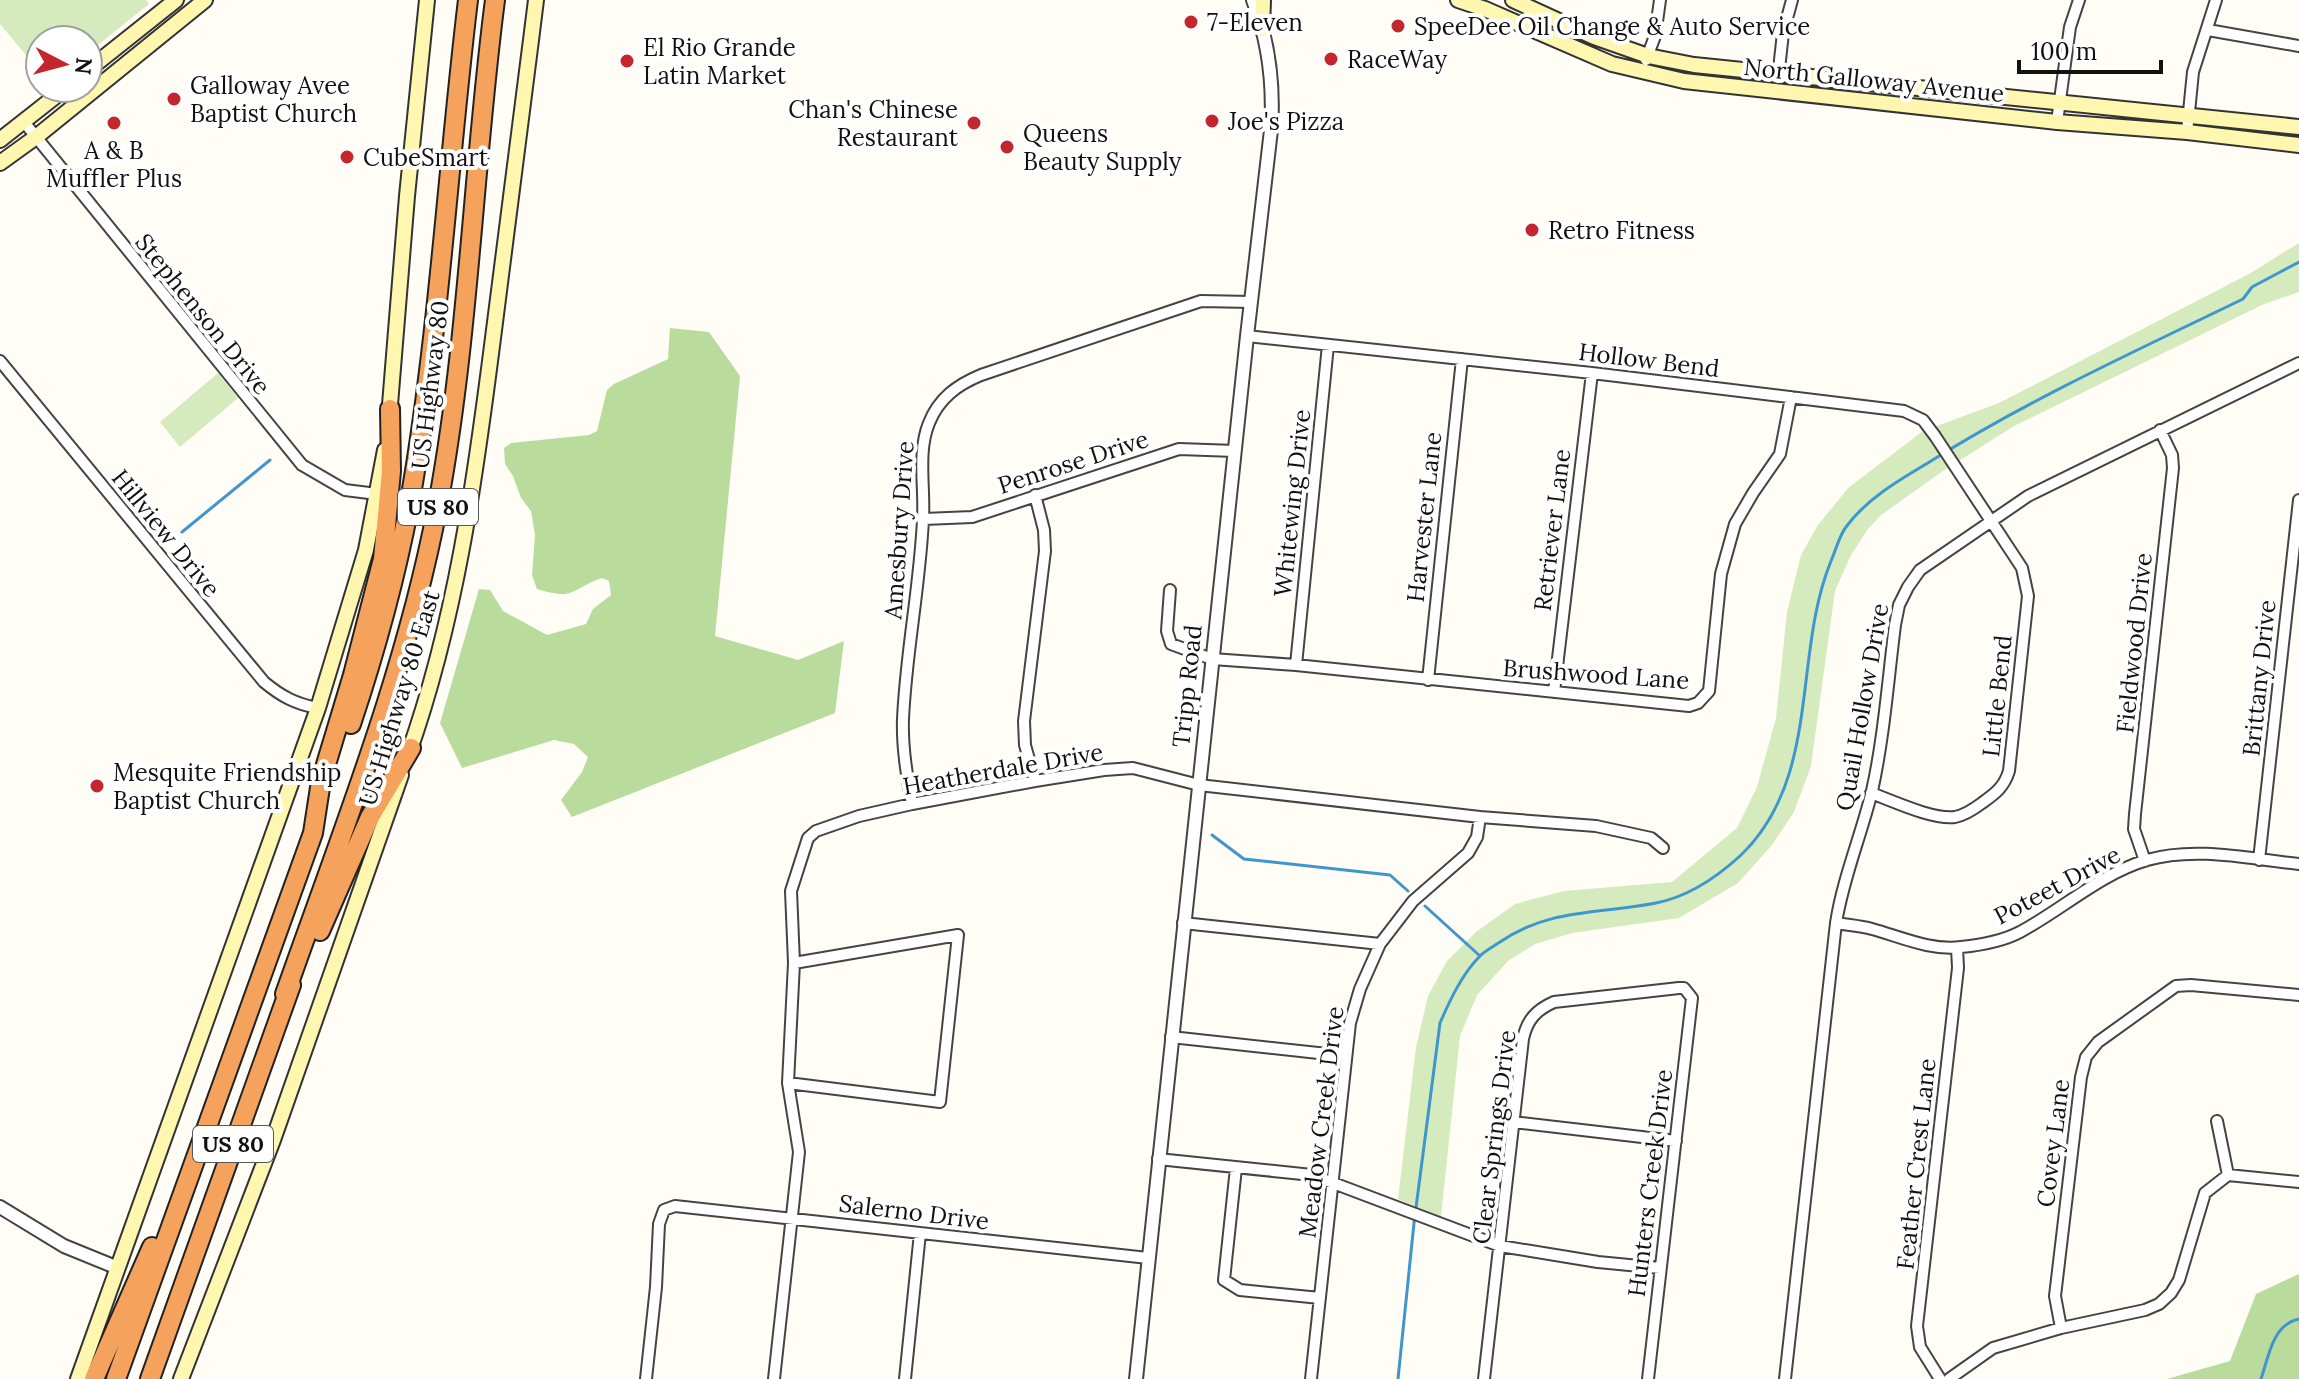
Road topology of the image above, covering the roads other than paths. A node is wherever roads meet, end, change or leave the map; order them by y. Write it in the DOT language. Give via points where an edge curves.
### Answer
graph roads {
  1 [pos="176,0"];
  2 [pos="205,0"];
  3 [pos="427,0"];
  4 [pos="468,0"];
  5 [pos="495,0"];
  6 [pos="536,0"];
  7 [pos="1253,0"];
  8 [pos="1263,0"];
  9 [pos="1458,0"];
  10 [pos="1660,0"];
  11 [pos="1792,0"];
  12 [pos="2079,0"];
  13 [pos="2216,0"];
  14 [pos="1519,3"];
  15 [pos="1517,23"];
  16 [pos="1262,29"];
  17 [pos="2208,30"];
  18 [pos="2299,46"];
  19 [pos="1648,56"];
  20 [pos="104,57"];
  21 [pos="1640,72"];
  22 [pos="1778,74"];
  23 [pos="1777,92"];
  24 [pos="2059,103"];
  25 [pos="46,104"];
  26 [pos="2188,116"];
  27 [pos="24,122"];
  28 [pos="2057,122"];
  29 [pos="2299,127"];
  30 [pos="2187,132"];
  31 [pos="36,137"];
  32 [pos="0,140"];
  33 [pos="2299,145"];
  34 [pos="6,159"];
  35 [pos="1251,302"];
  36 [pos="1247,336"];
  37 [pos="1328,345"];
  38 [pos="1462,359"];
  39 [pos="0,361"];
  40 [pos="2299,364"];
  41 [pos="1592,373"];
  42 [pos="1791,397"];
  43 [pos="390,409"];
  44 [pos="2160,430"];
  45 [pos="1235,451"];
  46 [pos="377,494"];
  47 [pos="1035,495"];
  48 [pos="2299,500"];
  49 [pos="924,519"];
  50 [pos="1992,521"];
  51 [pos="1170,590"];
  52 [pos="1212,659"];
  53 [pos="1296,665"];
  54 [pos="1428,680"];
  55 [pos="1554,692"];
  56 [pos="318,708"];
  57 [pos="411,748"];
  58 [pos="1035,781"];
  59 [pos="1199,785"];
  60 [pos="1871,793"];
  61 [pos="912,804"];
  62 [pos="1480,817"];
  63 [pos="313,833"];
  64 [pos="1663,848"];
  65 [pos="2259,860"];
  66 [pos="2145,861"];
  67 [pos="2299,864"];
  68 [pos="1183,923"];
  69 [pos="1836,923"];
  70 [pos="1380,944"];
  71 [pos="1957,948"];
  72 [pos="794,963"];
  73 [pos="1689,992"];
  74 [pos="285,994"];
  75 [pos="2299,995"];
  76 [pos="1171,1037"];
  77 [pos="1346,1056"];
  78 [pos="788,1083"];
  79 [pos="2217,1121"];
  80 [pos="1513,1122"];
  81 [pos="1676,1141"];
  82 [pos="1158,1159"];
  83 [pos="1236,1168"];
  84 [pos="2228,1175"];
  85 [pos="2299,1182"];
  86 [pos="1333,1183"];
  87 [pos="186,1185"];
  88 [pos="0,1207"];
  89 [pos="791,1218"];
  90 [pos="920,1233"];
  91 [pos="1500,1246"];
  92 [pos="1148,1258"];
  93 [pos="118,1268"];
  94 [pos="1660,1268"];
  95 [pos="181,1294"];
  96 [pos="1320,1298"];
  97 [pos="2061,1328"];
  98 [pos="78,1379"];
  99 [pos="94,1379"];
  100 [pos="116,1379"];
  101 [pos="150,1379"];
  102 [pos="164,1379"];
  103 [pos="181,1379"];
  104 [pos="646,1379"];
  105 [pos="774,1379"];
  106 [pos="905,1379"];
  107 [pos="1136,1379"];
  108 [pos="1311,1379"];
  109 [pos="1484,1379"];
  110 [pos="1648,1379"];
  111 [pos="1785,1379"];
  112 [pos="1940,1379"];
  113 [pos="1949,1379"];
  1 -- 20 [label="main road"];
  2 -- 31 [label="main road"];
  3 -- 43 [label="main road"];
  4 -- 63 [label="highway, US Highway 80 / US 80" via="410,498 375,649"];
  5 -- 74 [label="highway, US Highway 80 / US 80" via="454,406 438,505 390,691"];
  6 -- 57 [label="main road, US Highway 80 East" via="472,495 455,594"];
  7 -- 16 [label="street, Tripp Road"];
  8 -- 16 [label="main road"];
  9 -- 15 [label="main road, North Galloway Avenue"];
  10 -- 19 [label="street"];
  11 -- 22 [label="street"];
  12 -- 24 [label="street"];
  13 -- 17 [label="street"];
  14 -- 15 [label="main road"];
  14 -- 19 [label="main road, North Galloway Avenue"];
  15 -- 21 [label="main road, North Galloway Avenue"];
  16 -- 35 [label="street, Tripp Road" via="1273,106"];
  17 -- 18 [label="street"];
  17 -- 26 [label="street" via="2193,72"];
  19 -- 21 [label="street"];
  19 -- 22 [label="main road, North Galloway Avenue"];
  21 -- 23 [label="main road, North Galloway Avenue"];
  22 -- 23 [label="street"];
  22 -- 24 [label="main road, North Galloway Avenue"];
  23 -- 28 [label="main road, North Galloway Avenue"];
  24 -- 26 [label="main road, North Galloway Avenue"];
  24 -- 28 [label="street"];
  25 -- 27 [label="main road"];
  26 -- 29 [label="main road, North Galloway Avenue"];
  26 -- 30 [label="street"];
  27 -- 31 [label="street, Stephenson Drive"];
  27 -- 32 [label="main road"];
  28 -- 30 [label="main road, North Galloway Avenue"];
  30 -- 33 [label="main road, North Galloway Avenue"];
  31 -- 34 [label="main road"];
  31 -- 46 [label="street, Stephenson Drive" via="302,465 345,490"];
  32 -- 34 [label="street"];
  35 -- 36 [label="street, Tripp Road"];
  35 -- 49 [label="street, Amesbury Drive" via="1201,301 981,375 948,392 923,442"];
  36 -- 37 [label="street, Hollow Bend"];
  36 -- 45 [label="street, Tripp Road"];
  37 -- 38 [label="street, Hollow Bend"];
  37 -- 53 [label="street, Whitewing Drive"];
  38 -- 41 [label="street, Hollow Bend"];
  38 -- 54 [label="street, Harvester Lane"];
  39 -- 56 [label="street, Hillview Drive" via="264,682 298,705"];
  40 -- 44 [label="street, Quail Hollow Drive"];
  41 -- 42 [label="street, Hollow Bend"];
  41 -- 55 [label="street, Retriever Lane"];
  42 -- 50 [label="street, Hollow Bend" via="1904,411 1923,420"];
  42 -- 55 [label="street, Brushwood Lane" via="1780,454 1735,524 1721,574 1709,691 1704,698 1689,706"];
  43 -- 46 [label="main road"];
  43 -- 63 [label="highway" via="383,559 321,781"];
  44 -- 50 [label="street, Quail Hollow Drive" via="2051,483"];
  44 -- 66 [label="street, Fieldwood Drive" via="2173,468 2135,814 2134,829"];
  45 -- 47 [label="street, Penrose Drive" via="1167,452"];
  45 -- 52 [label="street, Tripp Road"];
  46 -- 56 [label="main road" via="366,550"];
  47 -- 49 [label="street, Penrose Drive" via="972,517"];
  47 -- 58 [label="street" via="1045,551 1024,721"];
  48 -- 65 [label="street, Brittany Drive"];
  49 -- 61 [label="street, Amesbury Drive" via="903,720"];
  50 -- 60 [label="street, Quail Hollow Drive" via="1920,570 1899,605"];
  50 -- 60 [label="street, Little Bend" via="2022,568 2028,596 2005,784 1970,812 1954,817"];
  51 -- 52 [label="street, Brushwood Lane" via="1171,644"];
  52 -- 53 [label="street, Brushwood Lane"];
  52 -- 59 [label="street, Tripp Road"];
  53 -- 54 [label="street, Brushwood Lane"];
  54 -- 55 [label="street, Brushwood Lane"];
  56 -- 93 [label="main road"];
  57 -- 74 [label="highway" via="370,817 315,942"];
  57 -- 103 [label="main road, US Highway 80 East" via="273,1140"];
  58 -- 59 [label="street, Heatherdale Drive" via="1133,768"];
  58 -- 61 [label="street, Heatherdale Drive"];
  59 -- 62 [label="street, Heatherdale Drive"];
  59 -- 68 [label="street, Tripp Road"];
  60 -- 69 [label="street, Quail Hollow Drive"];
  61 -- 72 [label="street, Heatherdale Drive" via="859,816 808,838 791,891"];
  62 -- 64 [label="street, Heatherdale Drive" via="1596,826 1651,838"];
  62 -- 70 [label="street, Meadow Creek Drive" via="1468,853 1413,901"];
  63 -- 87 [label="highway, US 80"];
  65 -- 66 [label="street, Poteet Drive" via="2172,854"];
  65 -- 67 [label="street, Poteet Drive"];
  66 -- 71 [label="street, Poteet Drive" via="2084,889 2019,932"];
  68 -- 70 [label="street"];
  68 -- 76 [label="street, Tripp Road"];
  69 -- 71 [label="street, Poteet Drive"];
  69 -- 111 [label="street, Quail Hollow Drive"];
  70 -- 77 [label="street, Meadow Creek Drive" via="1360,989"];
  71 -- 112 [label="street, Feather Crest Lane" via="1917,1326 1920,1347"];
  72 -- 78 [label="street, Heatherdale Drive"];
  72 -- 78 [label="street" via="958,935 940,1102"];
  73 -- 80 [label="street, Clear Springs Drive" via="1633,992 1541,1008 1524,1034"];
  73 -- 81 [label="street, Hunters Creek Drive"];
  74 -- 95 [label="highway, US 80"];
  75 -- 97 [label="street, Covey Lane" via="2176,986 2098,1042 2086,1057 2055,1296"];
  76 -- 77 [label="street"];
  76 -- 82 [label="street, Tripp Road"];
  77 -- 86 [label="street, Meadow Creek Drive"];
  78 -- 89 [label="street, Heatherdale Drive" via="799,1152"];
  79 -- 84 [label="street"];
  80 -- 81 [label="street"];
  80 -- 91 [label="street, Clear Springs Drive"];
  81 -- 94 [label="street, Hunters Creek Drive"];
  82 -- 83 [label="street"];
  82 -- 92 [label="street, Tripp Road"];
  83 -- 86 [label="street" via="1294,1172"];
  83 -- 96 [label="street" via="1224,1280 1240,1290"];
  84 -- 85 [label="street"];
  84 -- 97 [label="street" via="2205,1193 2179,1280 2159,1304"];
  86 -- 91 [label="street"];
  86 -- 96 [label="street, Meadow Creek Drive"];
  87 -- 99 [label="highway" via="165,1218"];
  87 -- 100 [label="highway, US 80"];
  88 -- 93 [label="street" via="64,1246"];
  89 -- 90 [label="street, Salerno Drive"];
  89 -- 104 [label="street, Salerno Drive" via="675,1206 664,1210"];
  89 -- 105 [label="street, Heatherdale Drive"];
  90 -- 92 [label="street, Salerno Drive"];
  90 -- 106 [label="street"];
  91 -- 94 [label="street"];
  91 -- 109 [label="street, Clear Springs Drive"];
  92 -- 107 [label="street, Tripp Road"];
  93 -- 98 [label="main road"];
  94 -- 110 [label="street, Hunters Creek Drive"];
  95 -- 101 [label="highway, US 80"];
  95 -- 102 [label="highway"];
  96 -- 108 [label="street, Meadow Creek Drive"];
  97 -- 113 [label="street" via="1993,1348"];
}
